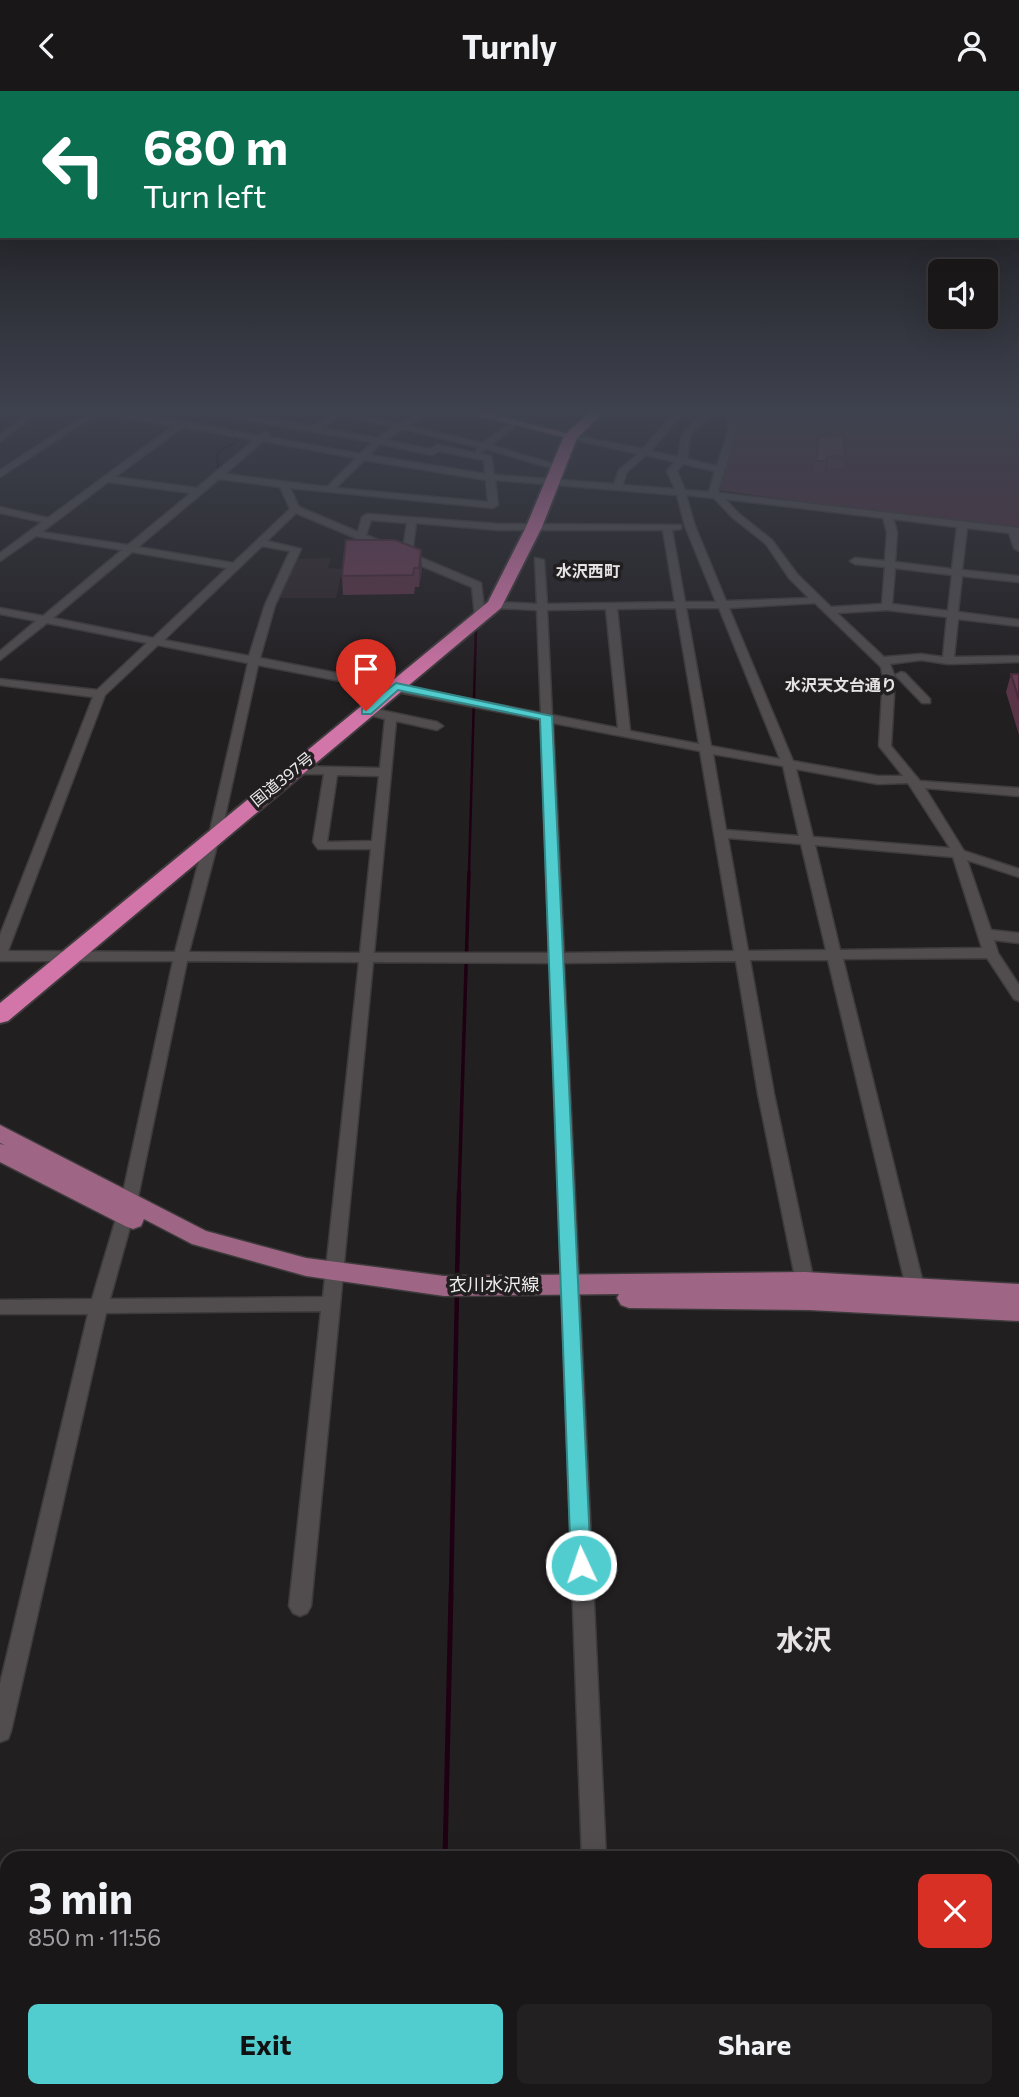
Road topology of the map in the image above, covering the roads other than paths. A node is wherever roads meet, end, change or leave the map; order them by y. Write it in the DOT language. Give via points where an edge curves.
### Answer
graph roads {
  1 [pos="68,508"];
  2 [pos="179,508"];
  3 [pos="542,508"];
  4 [pos="684,508"];
  5 [pos="728,508"];
  6 [pos="819,508"];
  7 [pos="295,509"];
  8 [pos="0,510"];
  9 [pos="887,516"];
  10 [pos="412,520"];
  11 [pos="50,521"];
  12 [pos="962,524"];
  13 [pos="690,526"];
  14 [pos="534,527"];
  15 [pos="667,527"];
  16 [pos="1016,530"];
  17 [pos="33,533"];
  18 [pos="361,536"];
  19 [pos="259,543"];
  20 [pos="1019,548"];
  21 [pos="128,550"];
  22 [pos="407,555"];
  23 [pos="0,558"];
  24 [pos="539,560"];
  25 [pos="855,561"];
  26 [pos="889,565"];
  27 [pos="235,566"];
  28 [pos="958,572"];
  29 [pos="1019,579"];
  30 [pos="817,600"];
  31 [pos="678,604"];
  32 [pos="722,604"];
  33 [pos="611,605"];
  34 [pos="542,607"];
  35 [pos="887,607"];
  36 [pos="488,610"];
  37 [pos="828,610"];
  38 [pos="0,611"];
  39 [pos="952,616"];
  40 [pos="45,619"];
  41 [pos="1019,623"];
  42 [pos="155,640"];
  43 [pos="0,657"];
  44 [pos="254,659"];
  45 [pos="1019,659"];
  46 [pos="883,661"];
  47 [pos="948,661"];
  48 [pos="901,675"];
  49 [pos="0,682"];
  50 [pos="396,686"];
  51 [pos="100,694"];
  52 [pos="926,701"];
  53 [pos="366,711"];
  54 [pos="391,716"];
  55 [pos="546,716"];
  56 [pos="437,726"];
  57 [pos="624,732"];
  58 [pos="706,749"];
  59 [pos="788,763"];
  60 [pos="292,770"];
  61 [pos="331,771"];
  62 [pos="387,772"];
  63 [pos="913,781"];
  64 [pos="1019,792"];
  65 [pos="723,834"];
  66 [pos="213,837"];
  67 [pos="804,839"];
  68 [pos="378,845"];
  69 [pos="958,853"];
  70 [pos="1019,873"];
  71 [pos="984,934"];
  72 [pos="1019,938"];
  73 [pos="835,953"];
  74 [pos="991,953"];
  75 [pos="743,954"];
  76 [pos="0,955"];
  77 [pos="72,955"];
  78 [pos="181,955"];
  79 [pos="364,958"];
  80 [pos="556,958"];
  81 [pos="1019,996"];
  82 [pos="0,1015"];
  83 [pos="0,1133"];
  84 [pos="0,1151"];
  85 [pos="127,1209"];
  86 [pos="805,1282"];
  87 [pos="332,1286"];
  88 [pos="915,1287"];
  89 [pos="569,1291"];
  90 [pos="1019,1294"];
  91 [pos="99,1306"];
  92 [pos="0,1307"];
  93 [pos="1019,1311"];
  94 [pos="300,1606"];
  95 [pos="0,1731"];
  96 [pos="594,1851"];
  1 -- 11 [label="street"];
  2 -- 21 [label="street"];
  3 -- 14 [label="highway, 国道397号"];
  4 -- 13 [label="street"];
  5 -- 30 [label="street" via="769,542"];
  6 -- 9 [label="street"];
  7 -- 18 [label="street"];
  7 -- 19 [label="street"];
  8 -- 11 [label="street"];
  9 -- 12 [label="street"];
  9 -- 26 [label="street" via="892,532"];
  10 -- 14 [label="street"];
  10 -- 18 [label="street" via="367,517"];
  10 -- 22 [label="street"];
  11 -- 17 [label="street"];
  12 -- 16 [label="street"];
  12 -- 28 [label="street"];
  13 -- 15 [label="street"];
  13 -- 32 [label="street"];
  14 -- 15 [label="street"];
  14 -- 36 [label="highway, 国道397号"];
  15 -- 31 [label="street"];
  16 -- 20 [label="street"];
  17 -- 21 [label="street"];
  17 -- 23 [label="street"];
  18 -- 22 [label="street"];
  19 -- 27 [label="street"];
  19 -- 44 [label="street" via="296,549 270,605"];
  21 -- 27 [label="street"];
  21 -- 40 [label="street"];
  22 -- 36 [label="street" via="477,585"];
  24 -- 34 [label="street"];
  25 -- 26 [label="street"];
  26 -- 28 [label="street"];
  26 -- 35 [label="street"];
  27 -- 42 [label="street"];
  28 -- 29 [label="street"];
  28 -- 39 [label="street"];
  30 -- 32 [label="street"];
  30 -- 37 [label="street"];
  31 -- 32 [label="street"];
  31 -- 33 [label="street"];
  31 -- 58 [label="street"];
  32 -- 59 [label="street"];
  33 -- 34 [label="street"];
  33 -- 57 [label="street"];
  34 -- 36 [label="street"];
  34 -- 55 [label="street"];
  35 -- 37 [label="street"];
  35 -- 39 [label="street"];
  36 -- 50 [label="highway, 国道397号"];
  37 -- 46 [label="street"];
  38 -- 40 [label="street"];
  39 -- 41 [label="street"];
  39 -- 47 [label="street"];
  40 -- 42 [label="street"];
  40 -- 43 [label="street"];
  42 -- 44 [label="street"];
  42 -- 51 [label="street"];
  44 -- 50 [label="street"];
  44 -- 66 [label="street"];
  45 -- 47 [label="street"];
  46 -- 47 [label="street" via="921,657"];
  46 -- 63 [label="street" via="889,677 885,746"];
  48 -- 52 [label="street"];
  49 -- 51 [label="street"];
  50 -- 53 [label="highway, 国道397号"];
  50 -- 55 [label="street"];
  51 -- 76 [label="street"];
  53 -- 54 [label="street"];
  53 -- 60 [label="highway, 国道397号"];
  54 -- 56 [label="street"];
  54 -- 62 [label="street"];
  55 -- 57 [label="street"];
  55 -- 80 [label="street"];
  57 -- 58 [label="street"];
  58 -- 59 [label="street"];
  58 -- 65 [label="street"];
  59 -- 63 [label="street" via="878,780"];
  59 -- 67 [label="street"];
  60 -- 61 [label="street"];
  60 -- 66 [label="highway, 国道397号"];
  61 -- 62 [label="street"];
  61 -- 68 [label="street" via="320,842 323,846"];
  62 -- 68 [label="street"];
  63 -- 64 [label="street"];
  63 -- 69 [label="street"];
  65 -- 67 [label="street"];
  65 -- 75 [label="street"];
  66 -- 77 [label="highway, 国道397号"];
  66 -- 78 [label="street"];
  67 -- 69 [label="street"];
  67 -- 73 [label="street"];
  68 -- 79 [label="street"];
  69 -- 70 [label="street"];
  69 -- 71 [label="street"];
  71 -- 72 [label="street"];
  71 -- 74 [label="street"];
  73 -- 74 [label="street"];
  73 -- 75 [label="street"];
  73 -- 88 [label="street"];
  74 -- 81 [label="street"];
  75 -- 80 [label="street"];
  75 -- 86 [label="street"];
  76 -- 77 [label="street"];
  77 -- 78 [label="street"];
  77 -- 82 [label="highway, 国道397号"];
  78 -- 79 [label="street"];
  78 -- 85 [label="street"];
  79 -- 80 [label="street"];
  79 -- 87 [label="street"];
  80 -- 89 [label="street"];
  83 -- 85 [label="main road, 衣川水沢線"];
  84 -- 85 [label="main road, 衣川水沢線"];
  85 -- 87 [label="main road, 衣川水沢線" via="194,1250"];
  85 -- 91 [label="street"];
  86 -- 88 [label="main road, 衣川水沢線"];
  86 -- 89 [label="main road, 衣川水沢線"];
  87 -- 89 [label="main road, 衣川水沢線" via="454,1298"];
  87 -- 91 [label="street"];
  87 -- 94 [label="street"];
  88 -- 90 [label="main road, 衣川水沢線"];
  89 -- 93 [label="main road, 衣川水沢線"];
  89 -- 96 [label="street"];
  91 -- 92 [label="street"];
  91 -- 95 [label="street"];
}
